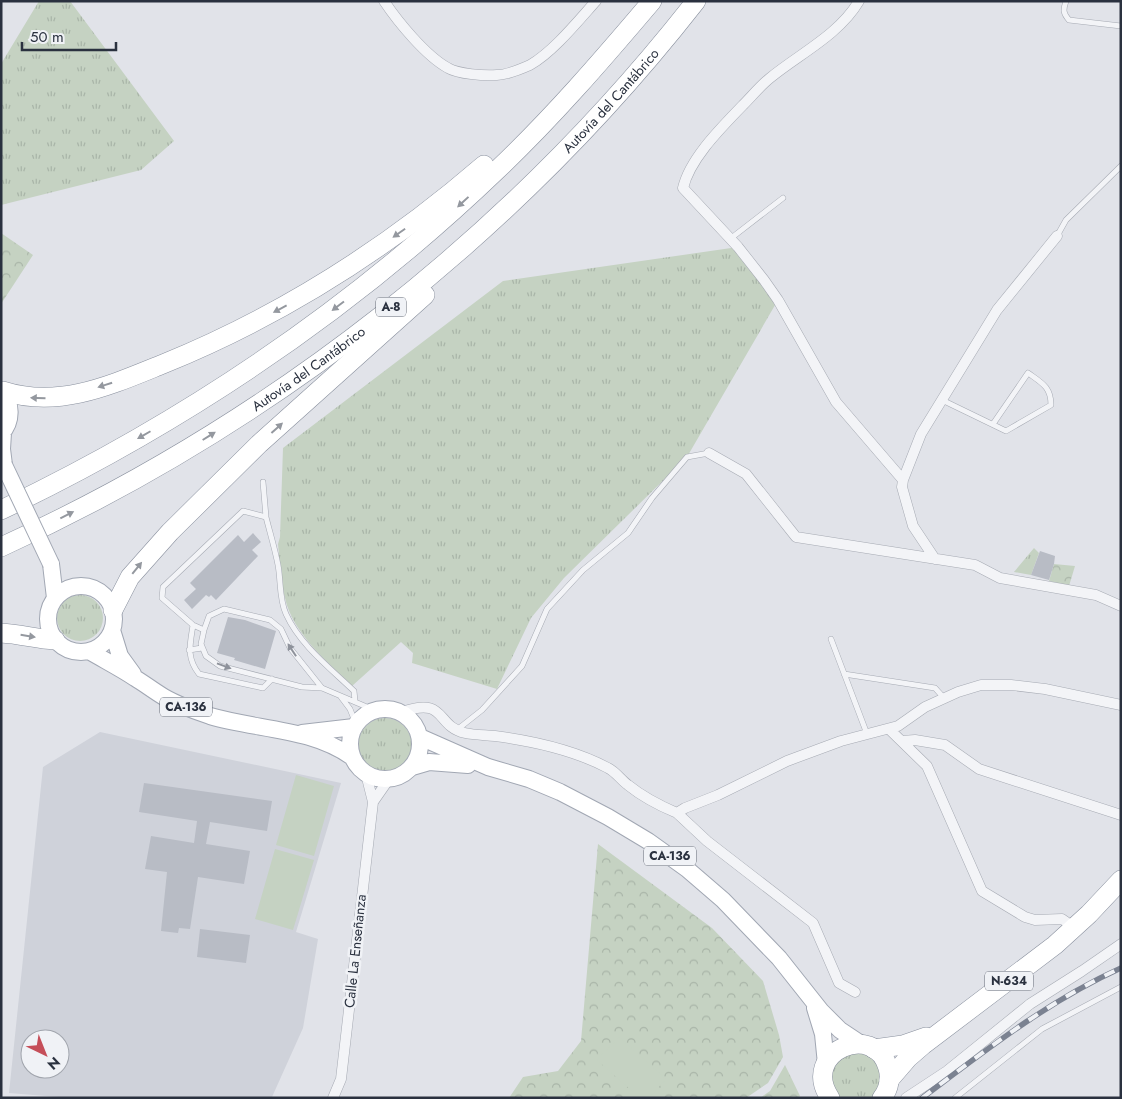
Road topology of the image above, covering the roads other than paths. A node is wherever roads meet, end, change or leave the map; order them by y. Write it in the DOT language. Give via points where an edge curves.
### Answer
graph roads {
  1 [pos="384,1"];
  2 [pos="596,1"];
  3 [pos="645,1"];
  4 [pos="652,1"];
  5 [pos="696,1"];
  6 [pos="703,1"];
  7 [pos="859,1"];
  8 [pos="1066,1"];
  9 [pos="1121,26"];
  10 [pos="1121,166"];
  11 [pos="783,198"];
  12 [pos="1057,236"];
  13 [pos="730,239"];
  14 [pos="2,391"];
  15 [pos="942,400"];
  16 [pos="992,424"];
  17 [pos="2,433"];
  18 [pos="709,453"];
  19 [pos="3,463"];
  20 [pos="903,480"];
  21 [pos="263,482"];
  22 [pos="1,510"];
  23 [pos="266,517"];
  24 [pos="1,547"];
  25 [pos="935,559"];
  26 [pos="51,564"];
  27 [pos="76,586"];
  28 [pos="55,598"];
  29 [pos="1121,606"];
  30 [pos="113,610"];
  31 [pos="193,625"];
  32 [pos="112,630"];
  33 [pos="204,630"];
  34 [pos="1,633"];
  35 [pos="831,639"];
  36 [pos="55,640"];
  37 [pos="202,648"];
  38 [pos="189,650"];
  39 [pos="89,651"];
  40 [pos="844,674"];
  41 [pos="136,678"];
  42 [pos="272,679"];
  43 [pos="322,688"];
  44 [pos="340,696"];
  45 [pos="944,698"];
  46 [pos="355,701"];
  47 [pos="1121,705"];
  48 [pos="374,710"];
  49 [pos="402,712"];
  50 [pos="355,725"];
  51 [pos="889,729"];
  52 [pos="458,730"];
  53 [pos="299,733"];
  54 [pos="867,735"];
  55 [pos="420,738"];
  56 [pos="902,741"];
  57 [pos="352,757"];
  58 [pos="412,767"];
  59 [pos="488,767"];
  60 [pos="366,774"];
  61 [pos="389,779"];
  62 [pos="373,802"];
  63 [pos="677,813"];
  64 [pos="1121,815"];
  65 [pos="1121,880"];
  66 [pos="1075,928"];
  67 [pos="1121,944"];
  68 [pos="1121,987"];
  69 [pos="855,992"];
  70 [pos="812,1001"];
  71 [pos="941,1031"];
  72 [pos="868,1047"];
  73 [pos="826,1064"];
  74 [pos="887,1091"];
  75 [pos="824,1094"];
  76 [pos="963,1096"];
  77 [pos="333,1098"];
  78 [pos="906,1098"];
  79 [pos="954,1098"];
  1 -- 2 [label="street" via="408,33 448,68 472,74 499,75 530,64 554,46"];
  3 -- 14 [label="highway, one-way" via="562,91 467,181 406,228 325,283 234,333 132,377 63,397 28,398"];
  4 -- 22 [label="highway, A-8, one-way" via="564,102 507,160 433,229 354,294 266,358 172,419"];
  24 -- 5 [label="highway, Autovía del Cantábrico / A-8, one-way" via="106,495 192,446 280,389 377,318 472,239 572,144"];
  30 -- 6 [label="highway, one-way" via="130,577 170,532 259,444 510,216 580,146 667,50"];
  7 -- 13 [label="street" via="854,10 824,38 768,79 710,140 685,178 683,188"];
  8 -- 9 [label="lane" via="1063,10 1069,20"];
  10 -- 12 [label="lane" via="1066,220"];
  11 -- 13 [label="lane"];
  12 -- 15 [label="street" via="997,310"];
  13 -- 20 [label="street" via="778,300 836,402"];
  14 -- 17 [label="main road" via="10,412"];
  15 -- 16 [label="lane"];
  15 -- 20 [label="street" via="921,434"];
  16 -- 16 [label="lane" via="1006,431 1051,405 1051,395 1028,373"];
  17 -- 19 [label="main road"];
  18 -- 25 [label="street" via="746,474 796,537"];
  18 -- 52 [label="lane" via="687,457 652,498 628,533 583,570 547,609 522,666 482,710"];
  19 -- 26 [label="main road, bridge"];
  20 -- 25 [label="street" via="913,526"];
  21 -- 23 [label="lane"];
  23 -- 31 [label="lane" via="243,511 163,587 162,598"];
  23 -- 46 [label="lane" via="286,614 316,655 354,691"];
  25 -- 29 [label="street" via="975,565 1000,578 1096,595"];
  26 -- 27 [label="main road"];
  26 -- 28 [label="main road"];
  27 -- 28 [label="main road"];
  27 -- 30 [label="main road" via="95,588 109,601"];
  28 -- 36 [label="main road" via="50,606 48,624"];
  30 -- 32 [label="main road"];
  31 -- 33 [label="lane"];
  31 -- 38 [label="lane"];
  32 -- 39 [label="main road" via="107,640"];
  32 -- 41 [label="main road" via="120,656"];
  33 -- 37 [label="lane"];
  43 -- 33 [label="lane, one-way" via="290,648 281,628 270,620 224,609 209,616"];
  34 -- 36 [label="highway, one-way"];
  35 -- 40 [label="lane"];
  36 -- 39 [label="main road" via="70,650"];
  37 -- 38 [label="lane"];
  37 -- 42 [label="lane, one-way" via="206,656 220,666"];
  38 -- 42 [label="lane" via="199,674 263,688"];
  39 -- 41 [label="main road"];
  40 -- 45 [label="lane" via="935,688"];
  40 -- 54 [label="lane"];
  41 -- 53 [label="main road, CA-136" via="164,697 209,716"];
  42 -- 43 [label="lane" via="302,687"];
  43 -- 44 [label="lane"];
  44 -- 46 [label="lane"];
  44 -- 50 [label="lane" via="350,709"];
  45 -- 47 [label="street" via="981,685 1011,685"];
  45 -- 51 [label="street"];
  46 -- 48 [label="lane"];
  48 -- 49 [label="main road" via="388,708"];
  48 -- 50 [label="main road"];
  49 -- 52 [label="street" via="425,707 435,710"];
  49 -- 55 [label="main road" via="414,723"];
  50 -- 53 [label="main road"];
  50 -- 57 [label="main road" via="350,742"];
  51 -- 54 [label="street"];
  51 -- 56 [label="street"];
  52 -- 63 [label="street" via="547,746 588,759 610,768 650,802"];
  53 -- 57 [label="main road" via="339,748"];
  54 -- 63 [label="street" via="787,762"];
  55 -- 58 [label="main road" via="419,753"];
  55 -- 59 [label="main road"];
  56 -- 64 [label="street" via="945,746 979,769"];
  56 -- 66 [label="street" via="927,766 982,891 1025,917 1062,919"];
  57 -- 60 [label="main road"];
  58 -- 59 [label="main road" via="429,762"];
  58 -- 61 [label="main road"];
  59 -- 70 [label="main road, CA-136" via="529,779 572,798 628,828 670,857 741,917 779,958"];
  60 -- 61 [label="main road"];
  60 -- 62 [label="street, Calle La Enseñanza"];
  61 -- 62 [label="street, Calle La Enseñanza"];
  62 -- 77 [label="street, Calle La Enseñanza" via="341,1079"];
  63 -- 69 [label="street" via="707,841 813,923 839,983"];
  65 -- 66 [label="highway, N-634"];
  66 -- 71 [label="highway, N-634"];
  67 -- 78 [label="street" via="1030,1004 946,1071"];
  68 -- 76 [label="lane" via="1042,1029"];
  70 -- 72 [label="main road" via="829,1020"];
  70 -- 73 [label="main road" via="823,1034"];
  71 -- 72 [label="highway, N-634" via="902,1045"];
  71 -- 74 [label="highway, N-634" via="913,1053"];
  72 -- 73 [label="highway, N-634" via="847,1045 834,1052"];
  72 -- 74 [label="highway, N-634" via="886,1062"];
  73 -- 75 [label="highway"];
  76 -- 79 [label="lane"];
}
